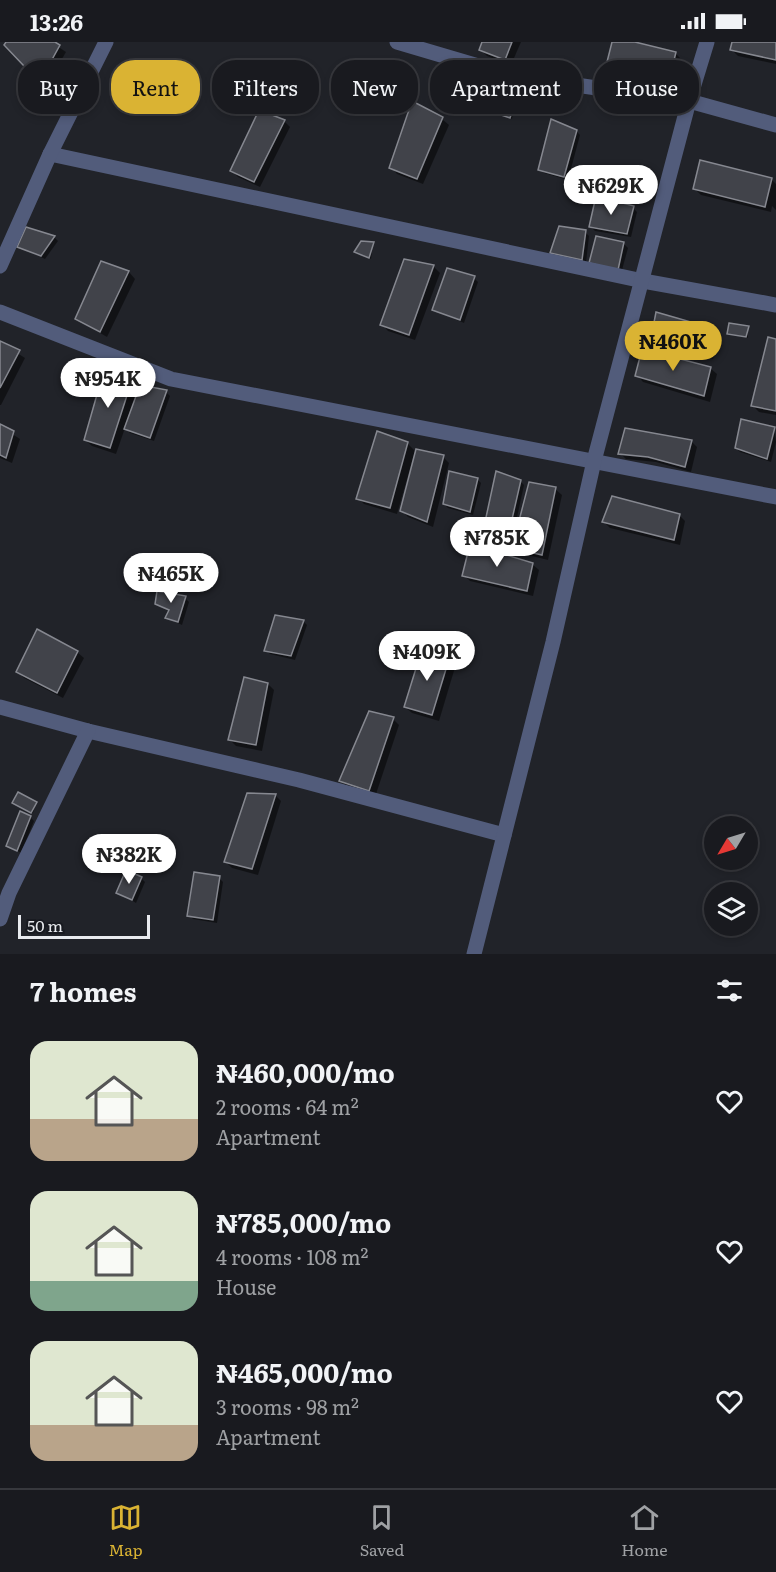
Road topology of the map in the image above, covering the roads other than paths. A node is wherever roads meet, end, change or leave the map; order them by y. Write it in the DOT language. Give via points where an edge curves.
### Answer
graph roads {
  1 [pos="106,42"];
  2 [pos="397,42"];
  3 [pos="707,42"];
  4 [pos="699,68"];
  5 [pos="594,87"];
  6 [pos="699,103"];
  7 [pos="685,114"];
  8 [pos="776,125"];
  9 [pos="50,154"];
  10 [pos="0,266"];
  11 [pos="643,281"];
  12 [pos="776,305"];
  13 [pos="0,312"];
  14 [pos="594,461"];
  15 [pos="776,497"];
  16 [pos="0,707"];
  17 [pos="88,731"];
  18 [pos="504,835"];
  19 [pos="0,919"];
  20 [pos="474,954"];
  1 -- 9 [label="street"];
  2 -- 5 [label="street" via="512,76"];
  3 -- 4 [label="street"];
  6 -- 8 [label="street"];
  7 -- 11 [label="street"];
  9 -- 10 [label="street"];
  9 -- 11 [label="street"];
  11 -- 12 [label="street"];
  11 -- 14 [label="street"];
  13 -- 14 [label="street" via="171,379"];
  14 -- 15 [label="street"];
  14 -- 18 [label="street"];
  16 -- 17 [label="street"];
  17 -- 18 [label="street" via="299,780"];
  17 -- 19 [label="street"];
  18 -- 20 [label="street"];
}
